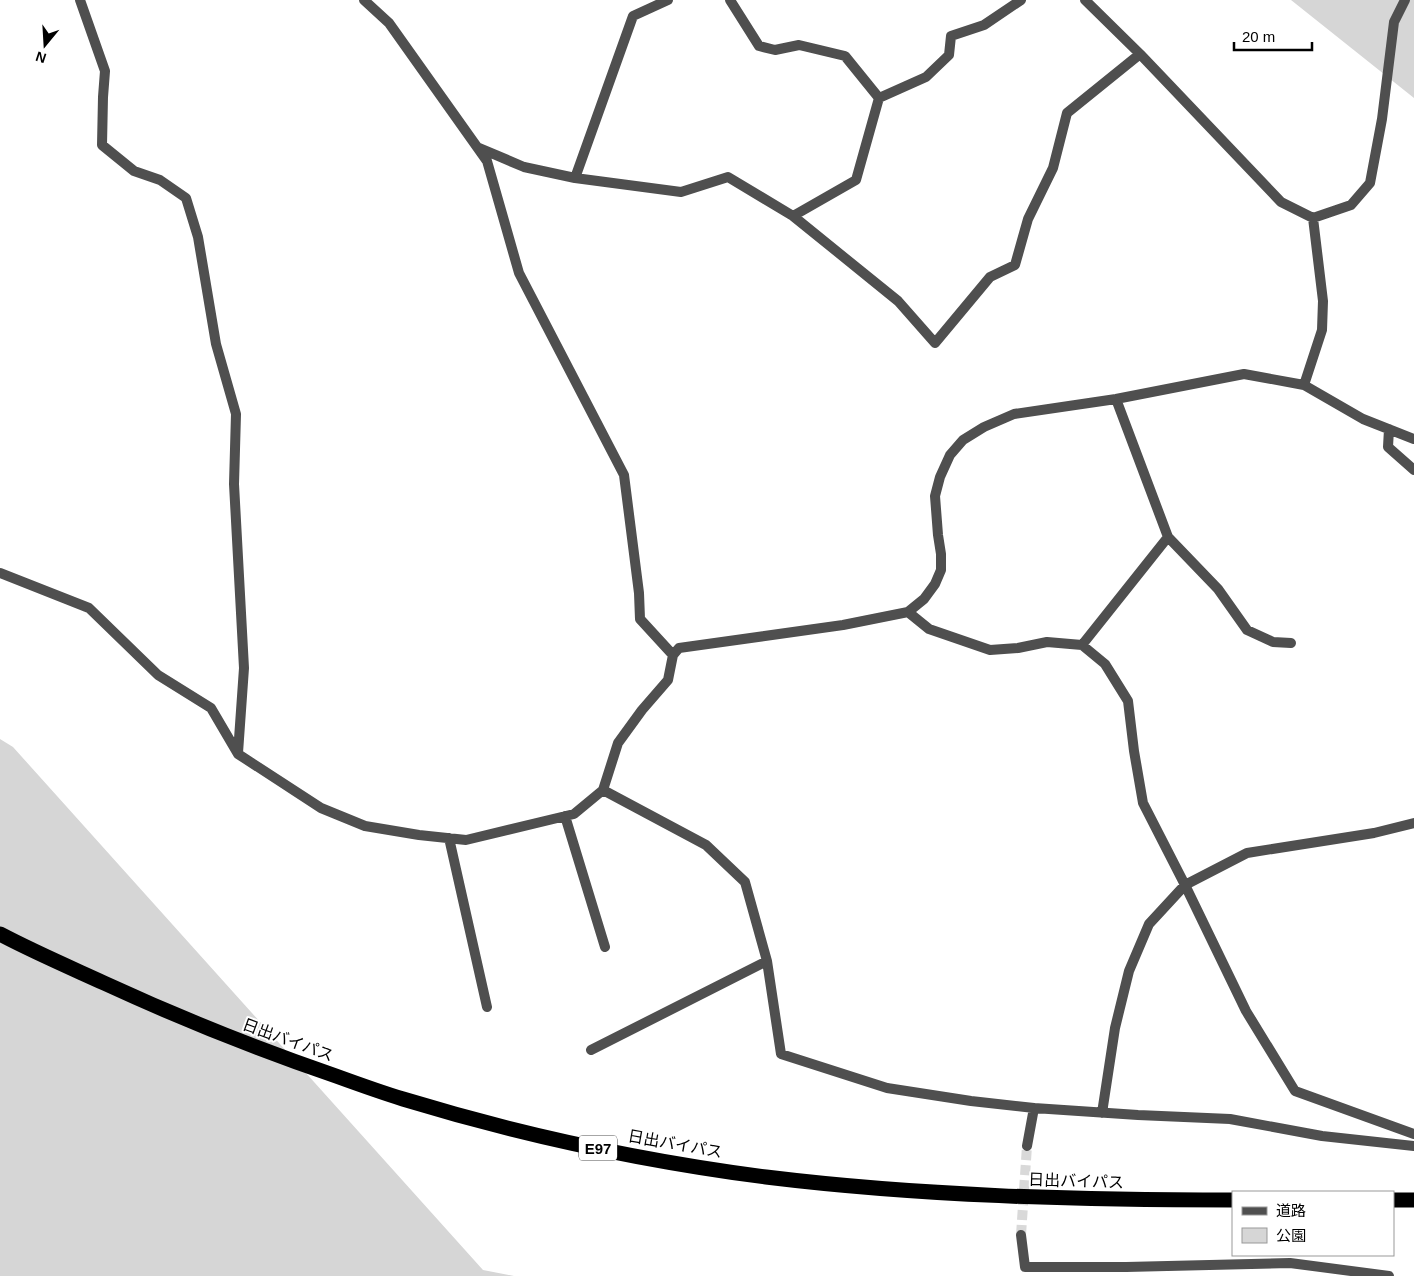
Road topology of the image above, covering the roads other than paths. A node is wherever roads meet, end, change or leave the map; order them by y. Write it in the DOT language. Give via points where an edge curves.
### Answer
graph roads {
  1 [pos="80,0"];
  2 [pos="364,0"];
  3 [pos="668,0"];
  4 [pos="730,0"];
  5 [pos="1021,0"];
  6 [pos="1085,0"];
  7 [pos="1405,0"];
  8 [pos="1140,54"];
  9 [pos="879,98"];
  10 [pos="476,146"];
  11 [pos="575,178"];
  12 [pos="793,216"];
  13 [pos="1313,218"];
  14 [pos="1304,385"];
  15 [pos="1116,399"];
  16 [pos="1389,429"];
  17 [pos="1414,439"];
  18 [pos="1414,470"];
  19 [pos="1168,537"];
  20 [pos="0,573"];
  21 [pos="908,612"];
  22 [pos="1291,643"];
  23 [pos="1082,645"];
  24 [pos="673,655"];
  25 [pos="238,754"];
  26 [pos="603,790"];
  27 [pos="565,816"];
  28 [pos="1414,823"];
  29 [pos="449,838"];
  30 [pos="1185,885"];
  31 [pos="0,934"];
  32 [pos="605,947"];
  33 [pos="767,961"];
  34 [pos="487,1007"];
  35 [pos="591,1050"];
  36 [pos="1034,1108"];
  37 [pos="1102,1112"];
  38 [pos="1414,1134"];
  39 [pos="1028,1146"];
  40 [pos="1414,1146"];
  41 [pos="1232,1200"];
  42 [pos="1394,1200"];
  43 [pos="1414,1200"];
  44 [pos="1021,1235"];
  45 [pos="1389,1276"];
  1 -- 25 [label="street" via="105,70 102,145 134,171 160,180 186,198 198,237 216,344 236,414 234,484 244,668"];
  2 -- 10 [label="street" via="389,23"];
  3 -- 11 [label="street" via="633,16"];
  4 -- 9 [label="street" via="759,46 775,50 799,45 845,56"];
  5 -- 9 [label="street" via="984,25 951,36 949,55 926,77"];
  6 -- 8 [label="street"];
  7 -- 13 [label="street" via="1394,22 1370,183 1351,205"];
  8 -- 12 [label="street" via="1066,113 1053,168 1028,219 1015,265 990,277 935,343 898,301"];
  8 -- 13 [label="street" via="1281,202"];
  9 -- 12 [label="street" via="856,180"];
  10 -- 11 [label="street" via="524,167"];
  10 -- 24 [label="street" via="487,161 519,273 624,475 640,619"];
  11 -- 12 [label="street" via="681,192 728,177"];
  13 -- 14 [label="street" via="1323,301 1322,330"];
  14 -- 15 [label="street" via="1244,374"];
  14 -- 16 [label="street"];
  15 -- 19 [label="street"];
  15 -- 21 [label="street" via="1014,414 964,440 950,455 935,496 940,570 924,599"];
  16 -- 17 [label="street"];
  16 -- 18 [label="street" via="1388,446"];
  19 -- 22 [label="street" via="1218,589 1247,630 1273,642"];
  19 -- 23 [label="street"];
  20 -- 25 [label="street" via="88,608 158,675 211,708"];
  21 -- 23 [label="street" via="929,629 990,650 1047,642"];
  21 -- 24 [label="street" via="843,625 679,648"];
  23 -- 30 [label="street" via="1105,664 1128,701 1143,803"];
  24 -- 26 [label="street" via="668,680 618,744"];
  25 -- 29 [label="street" via="321,808 365,826"];
  26 -- 27 [label="street" via="574,814"];
  26 -- 33 [label="street" via="706,845 745,882"];
  27 -- 29 [label="street" via="466,840"];
  27 -- 32 [label="street"];
  28 -- 30 [label="street" via="1374,833 1247,854"];
  29 -- 34 [label="street"];
  30 -- 37 [label="street" via="1149,924 1129,971 1115,1028"];
  30 -- 38 [label="street" via="1246,1011 1295,1091"];
  31 -- 41 [label="highway, 日出バイパス / E97" via="152,1005 273,1054 401,1099 534,1135 658,1160 886,1189 1112,1200"];
  33 -- 35 [label="street"];
  33 -- 36 [label="street" via="781,1054 887,1088"];
  36 -- 37 [label="street"];
  36 -- 39 [label="street"];
  37 -- 40 [label="street" via="1230,1119 1322,1136"];
  42 -- 43 [label="highway"];
  44 -- 45 [label="street" via="1025,1267 1290,1263"];
}
